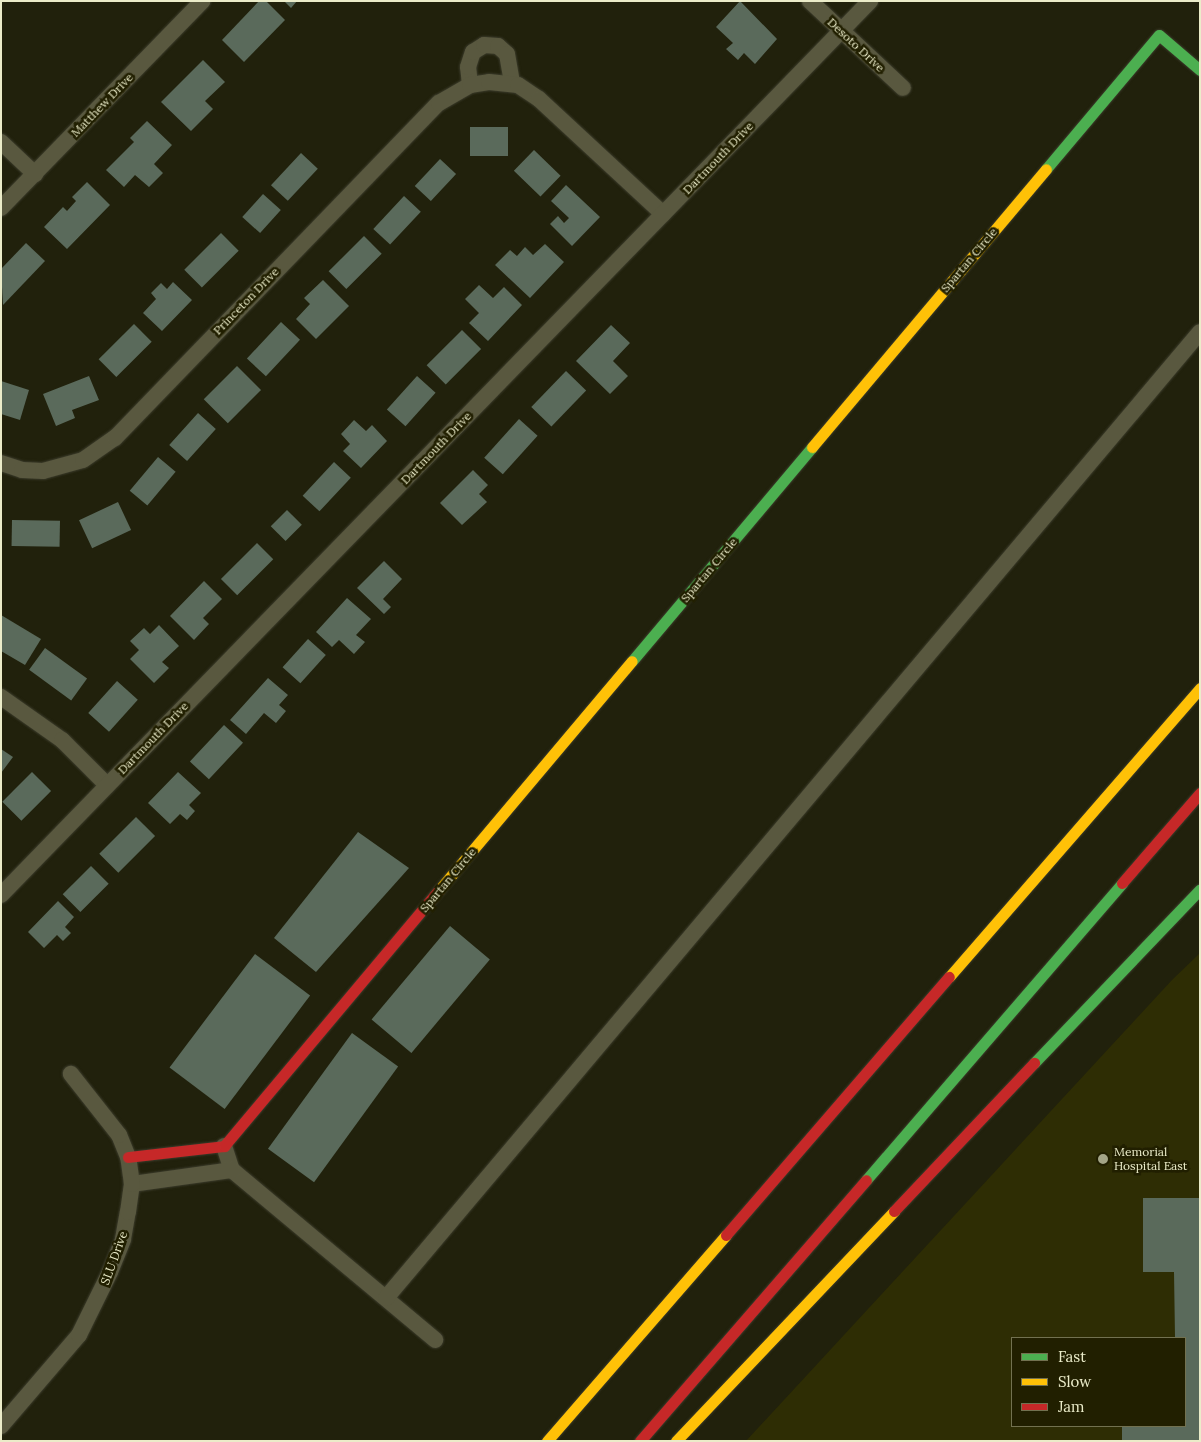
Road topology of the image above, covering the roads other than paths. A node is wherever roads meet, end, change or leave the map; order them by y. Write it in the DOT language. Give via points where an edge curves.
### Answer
graph roads {
  1 [pos="202,1"];
  2 [pos="810,1"];
  3 [pos="870,1"];
  4 [pos="842,31"];
  5 [pos="1200,70"];
  6 [pos="512,84"];
  7 [pos="470,85"];
  8 [pos="903,88"];
  9 [pos="1,142"];
  10 [pos="34,174"];
  11 [pos="1,208"];
  12 [pos="663,214"];
  13 [pos="1200,332"];
  14 [pos="1,463"];
  15 [pos="1200,688"];
  16 [pos="1,697"];
  17 [pos="107,785"];
  18 [pos="1200,793"];
  19 [pos="1200,889"];
  20 [pos="1,895"];
  21 [pos="71,1074"];
  22 [pos="224,1146"];
  23 [pos="128,1158"];
  24 [pos="232,1170"];
  25 [pos="132,1184"];
  26 [pos="386,1298"];
  27 [pos="435,1340"];
  28 [pos="1,1426"];
  29 [pos="547,1441"];
  30 [pos="640,1441"];
  31 [pos="676,1441"];
  1 -- 10 [label="street, Matthew Drive"];
  2 -- 4 [label="street, Desoto Drive"];
  3 -- 4 [label="street, Dartmouth Drive"];
  4 -- 8 [label="street, Desoto Drive"];
  4 -- 12 [label="street, Dartmouth Drive"];
  5 -- 22 [label="main road, Spartan Circle" via="1158,35"];
  6 -- 7 [label="street, Princeton Drive" via="489,82"];
  6 -- 7 [label="street" via="507,54 498,46 484,45 473,52 468,67"];
  6 -- 12 [label="street, Princeton Drive" via="539,99"];
  7 -- 14 [label="street, Princeton Drive" via="439,103 115,438 83,460 43,470 22,470"];
  9 -- 10 [label="street"];
  10 -- 11 [label="street, Matthew Drive"];
  12 -- 17 [label="street, Dartmouth Drive"];
  13 -- 26 [label="street"];
  15 -- 29 [label="main road"];
  16 -- 17 [label="street" via="62,740"];
  17 -- 20 [label="street, Dartmouth Drive"];
  18 -- 30 [label="main road"];
  19 -- 31 [label="main road"];
  21 -- 23 [label="street, SLU Drive" via="119,1135"];
  22 -- 23 [label="main road"];
  22 -- 24 [label="street"];
  23 -- 25 [label="street, SLU Drive"];
  24 -- 25 [label="street"];
  24 -- 26 [label="street"];
  25 -- 28 [label="street, SLU Drive" via="123,1239 79,1335"];
  26 -- 27 [label="street"];
}
